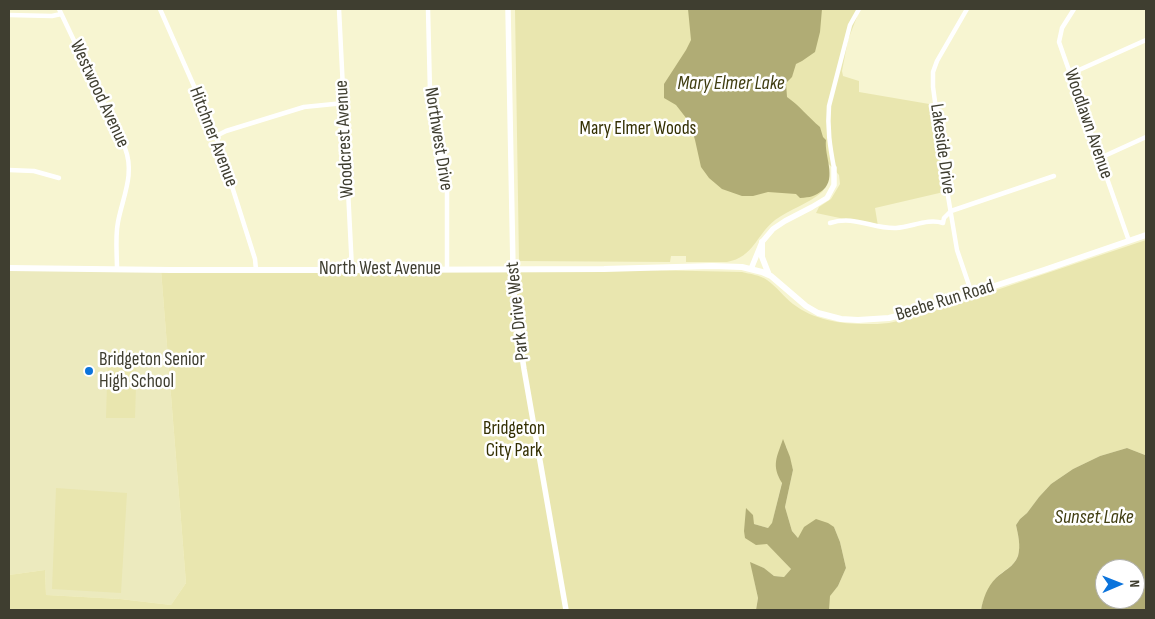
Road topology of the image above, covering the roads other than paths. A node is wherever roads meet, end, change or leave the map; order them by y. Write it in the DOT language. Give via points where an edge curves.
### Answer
graph roads {
  1 [pos="59,9"];
  2 [pos="160,9"];
  3 [pos="339,9"];
  4 [pos="428,9"];
  5 [pos="508,9"];
  6 [pos="859,9"];
  7 [pos="967,9"];
  8 [pos="1074,9"];
  9 [pos="61,14"];
  10 [pos="9,15"];
  11 [pos="1146,40"];
  12 [pos="1070,74"];
  13 [pos="344,103"];
  14 [pos="216,136"];
  15 [pos="1146,137"];
  16 [pos="1100,158"];
  17 [pos="834,168"];
  18 [pos="9,170"];
  19 [pos="1054,176"];
  20 [pos="59,178"];
  21 [pos="951,211"];
  22 [pos="830,223"];
  23 [pos="1146,235"];
  24 [pos="1128,241"];
  25 [pos="762,242"];
  26 [pos="9,268"];
  27 [pos="751,268"];
  28 [pos="117,269"];
  29 [pos="447,269"];
  30 [pos="513,269"];
  31 [pos="256,270"];
  32 [pos="352,270"];
  33 [pos="769,275"];
  34 [pos="972,294"];
  35 [pos="566,610"];
  1 -- 9 [label="street, Westwood Avenue"];
  2 -- 14 [label="street, Hitchner Avenue"];
  3 -- 13 [label="street, Woodcrest Avenue"];
  4 -- 29 [label="street, Northwest Drive" via="430,92 447,179"];
  5 -- 30 [label="street, Park Drive West"];
  6 -- 17 [label="street" via="850,25 829,106 828,135"];
  7 -- 21 [label="street, Lakeside Drive" via="941,53 933,77"];
  8 -- 12 [label="street, Woodlawn Avenue" via="1059,38"];
  9 -- 10 [label="street"];
  9 -- 28 [label="street, Westwood Avenue" via="129,162 116,237"];
  11 -- 12 [label="street"];
  12 -- 16 [label="street, Woodlawn Avenue"];
  13 -- 14 [label="street" via="304,107"];
  13 -- 32 [label="street, Woodcrest Avenue"];
  14 -- 31 [label="street, Hitchner Avenue"];
  15 -- 16 [label="street"];
  16 -- 24 [label="street, Woodlawn Avenue"];
  17 -- 25 [label="street" via="834,185 827,198 784,221"];
  18 -- 20 [label="street" via="34,171"];
  19 -- 21 [label="street"];
  21 -- 22 [label="street" via="943,223 934,221 894,228 846,220"];
  21 -- 34 [label="street, Lakeside Drive" via="957,250"];
  23 -- 24 [label="main road, Beebe Run Road"];
  24 -- 34 [label="main road, Beebe Run Road"];
  25 -- 27 [label="street"];
  25 -- 33 [label="main road" via="762,256"];
  26 -- 28 [label="main road, North West Avenue"];
  27 -- 30 [label="main road, North West Avenue"];
  27 -- 33 [label="main road, Beebe Run Road"];
  28 -- 31 [label="main road, North West Avenue"];
  29 -- 30 [label="main road, North West Avenue"];
  29 -- 32 [label="main road, North West Avenue"];
  30 -- 35 [label="street, Park Drive West" via="524,369"];
  31 -- 32 [label="main road, North West Avenue"];
  33 -- 34 [label="main road, Beebe Run Road" via="806,306 843,320 889,318"];
}
